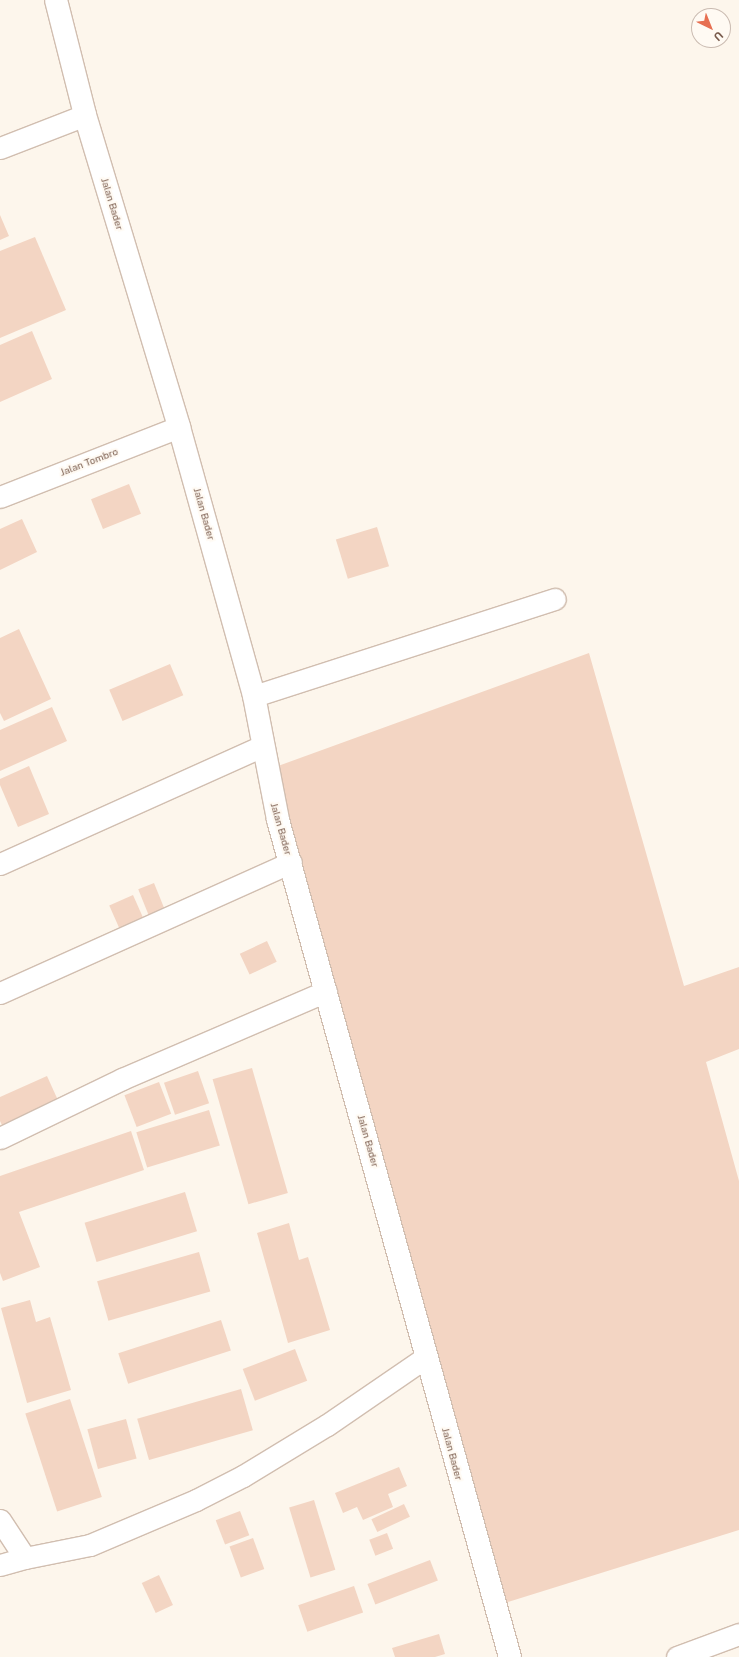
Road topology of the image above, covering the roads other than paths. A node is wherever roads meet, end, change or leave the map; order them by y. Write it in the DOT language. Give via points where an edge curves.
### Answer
graph roads {
  1 [pos="56,0"];
  2 [pos="85,115"];
  3 [pos="0,148"];
  4 [pos="179,427"];
  5 [pos="0,497"];
  6 [pos="555,599"];
  7 [pos="254,696"];
  8 [pos="263,746"];
  9 [pos="291,862"];
  10 [pos="0,864"];
  11 [pos="326,991"];
  12 [pos="0,993"];
  13 [pos="0,1138"];
  14 [pos="426,1357"];
  15 [pos="0,1520"];
  16 [pos="25,1558"];
  17 [pos="0,1565"];
  18 [pos="739,1634"];
  19 [pos="510,1657"];
  20 [pos="677,1657"];
  1 -- 2 [label="main road, Jalan Bader"];
  2 -- 3 [label="street"];
  2 -- 4 [label="main road, Jalan Bader"];
  4 -- 5 [label="street, Jalan Tombro"];
  4 -- 7 [label="main road, Jalan Bader"];
  6 -- 7 [label="street"];
  7 -- 8 [label="main road, Jalan Bader"];
  8 -- 9 [label="main road, Jalan Bader" via="278,820"];
  8 -- 10 [label="street"];
  9 -- 11 [label="main road, Jalan Bader"];
  9 -- 12 [label="street"];
  11 -- 13 [label="street" via="122,1079"];
  11 -- 14 [label="main road, Jalan Bader" via="405,1272"];
  14 -- 16 [label="street" via="327,1425 242,1476 196,1500 90,1545"];
  14 -- 19 [label="main road, Jalan Bader"];
  15 -- 16 [label="street"];
  16 -- 17 [label="street"];
  18 -- 20 [label="street"];
}
